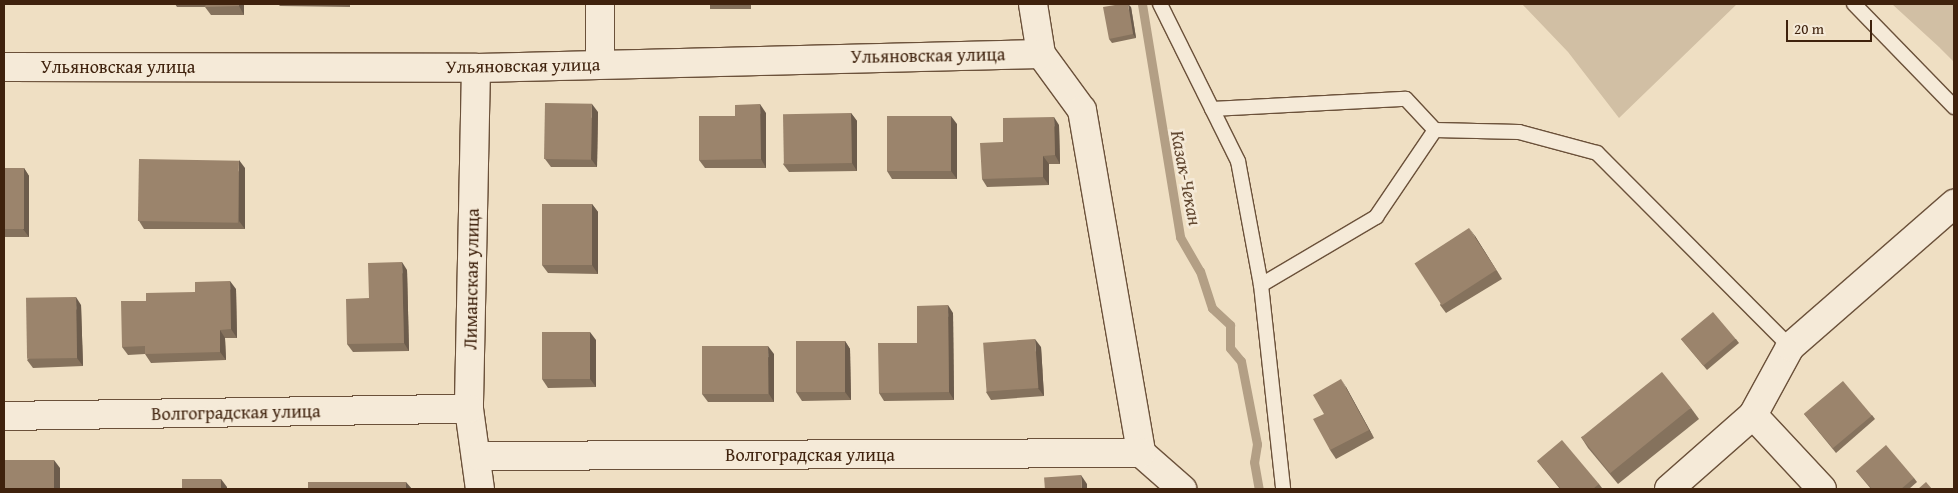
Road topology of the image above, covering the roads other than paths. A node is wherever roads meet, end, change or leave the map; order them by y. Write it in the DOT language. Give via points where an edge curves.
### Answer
graph roads {
  1 [pos="600,4"];
  2 [pos="1033,4"];
  3 [pos="1160,4"];
  4 [pos="1854,4"];
  5 [pos="1041,54"];
  6 [pos="600,64"];
  7 [pos="4,67"];
  8 [pos="476,68"];
  9 [pos="1954,108"];
  10 [pos="1212,109"];
  11 [pos="1435,130"];
  12 [pos="1954,204"];
  13 [pos="1261,285"];
  14 [pos="1790,347"];
  15 [pos="469,409"];
  16 [pos="1754,415"];
  17 [pos="4,416"];
  18 [pos="1141,453"];
  19 [pos="479,456"];
  20 [pos="480,489"];
  21 [pos="1182,489"];
  22 [pos="1283,489"];
  23 [pos="1669,489"];
  24 [pos="1822,489"];
  1 -- 6 [label="street"];
  2 -- 5 [label="street"];
  3 -- 10 [label="lane"];
  4 -- 9 [label="lane"];
  5 -- 6 [label="street, Ульяновская улица"];
  5 -- 18 [label="street" via="1082,110"];
  6 -- 8 [label="street, Ульяновская улица"];
  7 -- 8 [label="street, Ульяновская улица"];
  8 -- 15 [label="street, Лиманская улица"];
  10 -- 11 [label="lane" via="1406,99"];
  10 -- 13 [label="lane" via="1238,160"];
  11 -- 13 [label="lane" via="1376,217"];
  11 -- 14 [label="lane" via="1520,132 1597,153"];
  12 -- 14 [label="street"];
  13 -- 22 [label="lane"];
  14 -- 16 [label="street"];
  15 -- 17 [label="street, Волгоградская улица"];
  15 -- 19 [label="street, Лиманская улица"];
  16 -- 23 [label="street"];
  16 -- 24 [label="street"];
  18 -- 19 [label="street, Волгоградская улица"];
  18 -- 21 [label="street"];
  19 -- 20 [label="street, Лиманская улица"];
}
